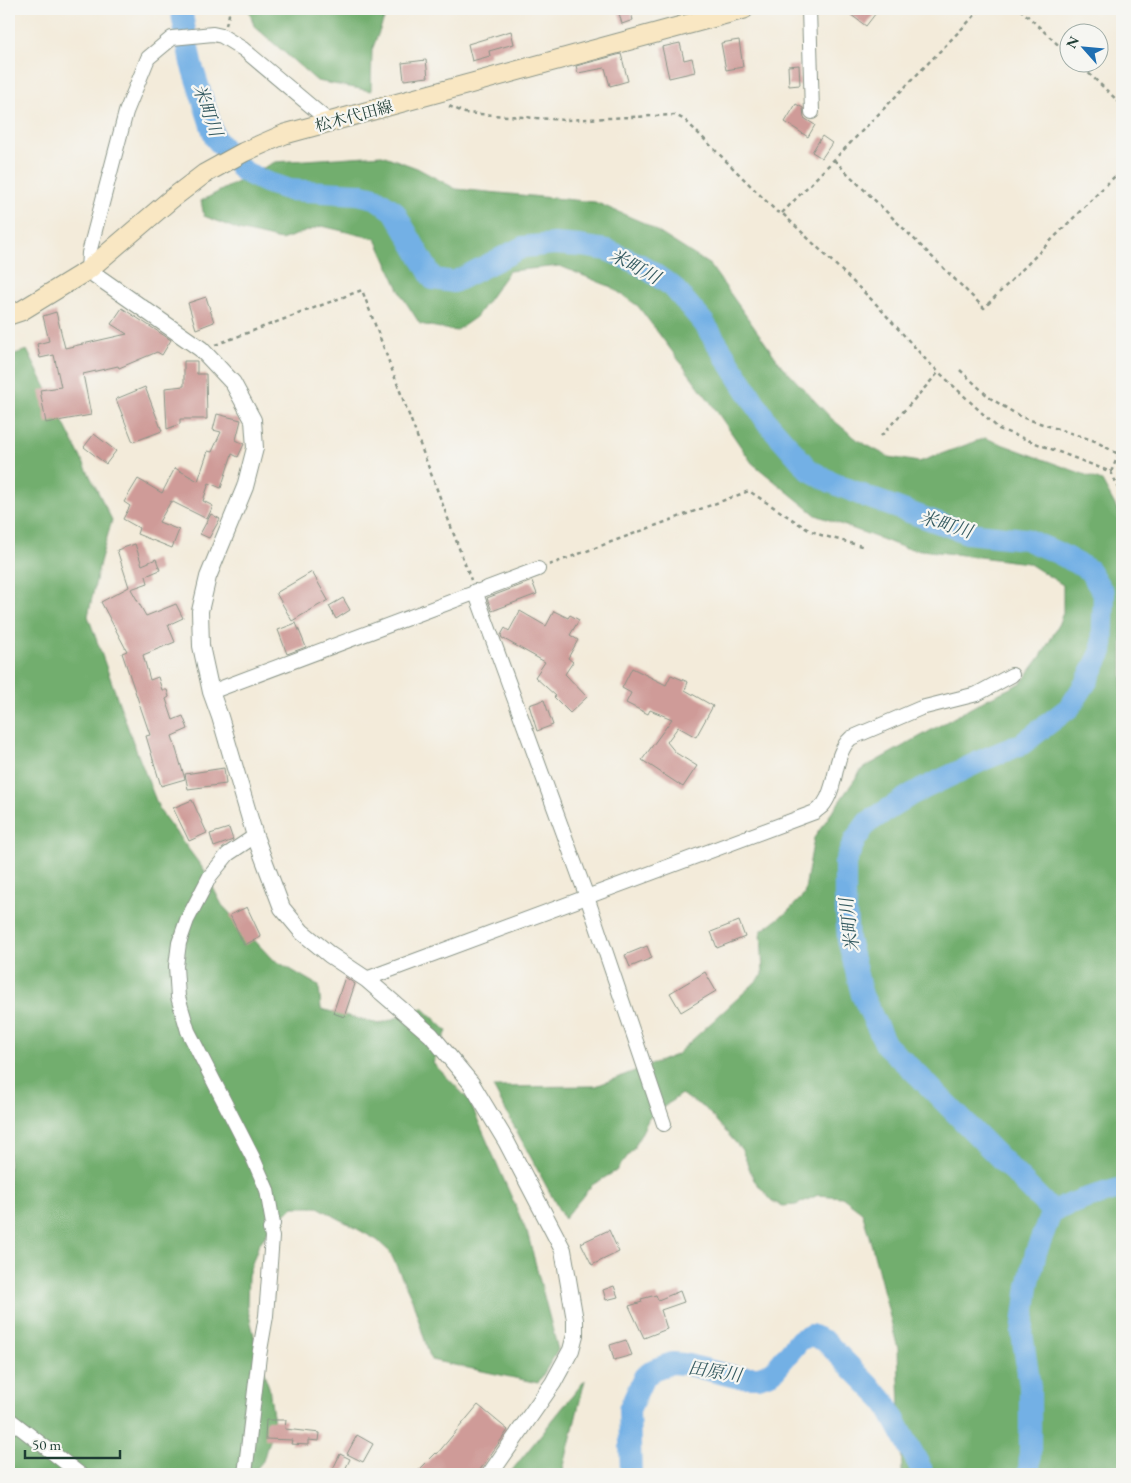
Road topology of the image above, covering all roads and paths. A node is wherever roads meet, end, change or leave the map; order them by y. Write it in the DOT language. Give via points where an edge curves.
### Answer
graph roads {
  1 [pos="744,9"];
  2 [pos="809,9"];
  3 [pos="981,9"];
  4 [pos="1020,9"];
  5 [pos="1058,45"];
  6 [pos="1087,72"];
  7 [pos="426,96"];
  8 [pos="1122,105"];
  9 [pos="812,112"];
  10 [pos="331,123"];
  11 [pos="834,160"];
  12 [pos="1122,169"];
  13 [pos="782,213"];
  14 [pos="88,270"];
  15 [pos="9,315"];
  16 [pos="202,349"];
  17 [pos="960,370"];
  18 [pos="939,372"];
  19 [pos="881,436"];
  20 [pos="1122,447"];
  21 [pos="1118,454"];
  22 [pos="1111,472"];
  23 [pos="1122,495"];
  24 [pos="865,547"];
  25 [pos="538,569"];
  26 [pos="475,591"];
  27 [pos="1012,675"];
  28 [pos="211,692"];
  29 [pos="256,836"];
  30 [pos="587,897"];
  31 [pos="366,979"];
  32 [pos="664,1124"];
  33 [pos="9,1419"];
  34 [pos="80,1474"];
  35 [pos="245,1474"];
  36 [pos="490,1474"];
  1 -- 7 [label="main road, 松木代田線"];
  2 -- 9 [label="street"];
  3 -- 11 [label="path"];
  4 -- 5 [label="path"];
  6 -- 8 [label="path"];
  7 -- 10 [label="main road, 松木代田線"];
  7 -- 13 [label="path" via="465,113 565,120 675,115 685,120 777,212"];
  10 -- 14 [label="main road, 松木代田線" via="285,134 204,174"];
  10 -- 14 [label="street" via="243,49 222,36 172,38 148,58 126,112 89,254"];
  11 -- 12 [label="path" via="984,308"];
  11 -- 13 [label="path"];
  13 -- 18 [label="path" via="876,304"];
  14 -- 15 [label="main road, 松木代田線"];
  14 -- 16 [label="street"];
  16 -- 26 [label="path" via="362,290"];
  16 -- 28 [label="street" via="233,384 253,420 255,448 245,487 208,577 200,611 202,646"];
  17 -- 21 [label="path" via="990,398 1021,417 1095,441"];
  18 -- 19 [label="path"];
  18 -- 22 [label="path" via="999,429"];
  20 -- 21 [label="path"];
  21 -- 22 [label="path"];
  22 -- 23 [label="path"];
  24 -- 25 [label="path" via="807,529 750,491"];
  25 -- 26 [label="street"];
  26 -- 28 [label="street"];
  26 -- 30 [label="street"];
  27 -- 30 [label="street" via="977,694 921,708 851,738 842,750 828,796 815,812"];
  28 -- 29 [label="street"];
  29 -- 31 [label="street" via="282,908 302,932"];
  29 -- 35 [label="street" via="228,854 210,876 187,920 176,966 178,997 188,1031 267,1190 273,1224 270,1229 266,1316"];
  30 -- 31 [label="street"];
  30 -- 32 [label="street"];
  31 -- 36 [label="street" via="431,1036 471,1083 506,1141 563,1250 575,1320 571,1350 554,1383"];
  33 -- 34 [label="street"];
}
